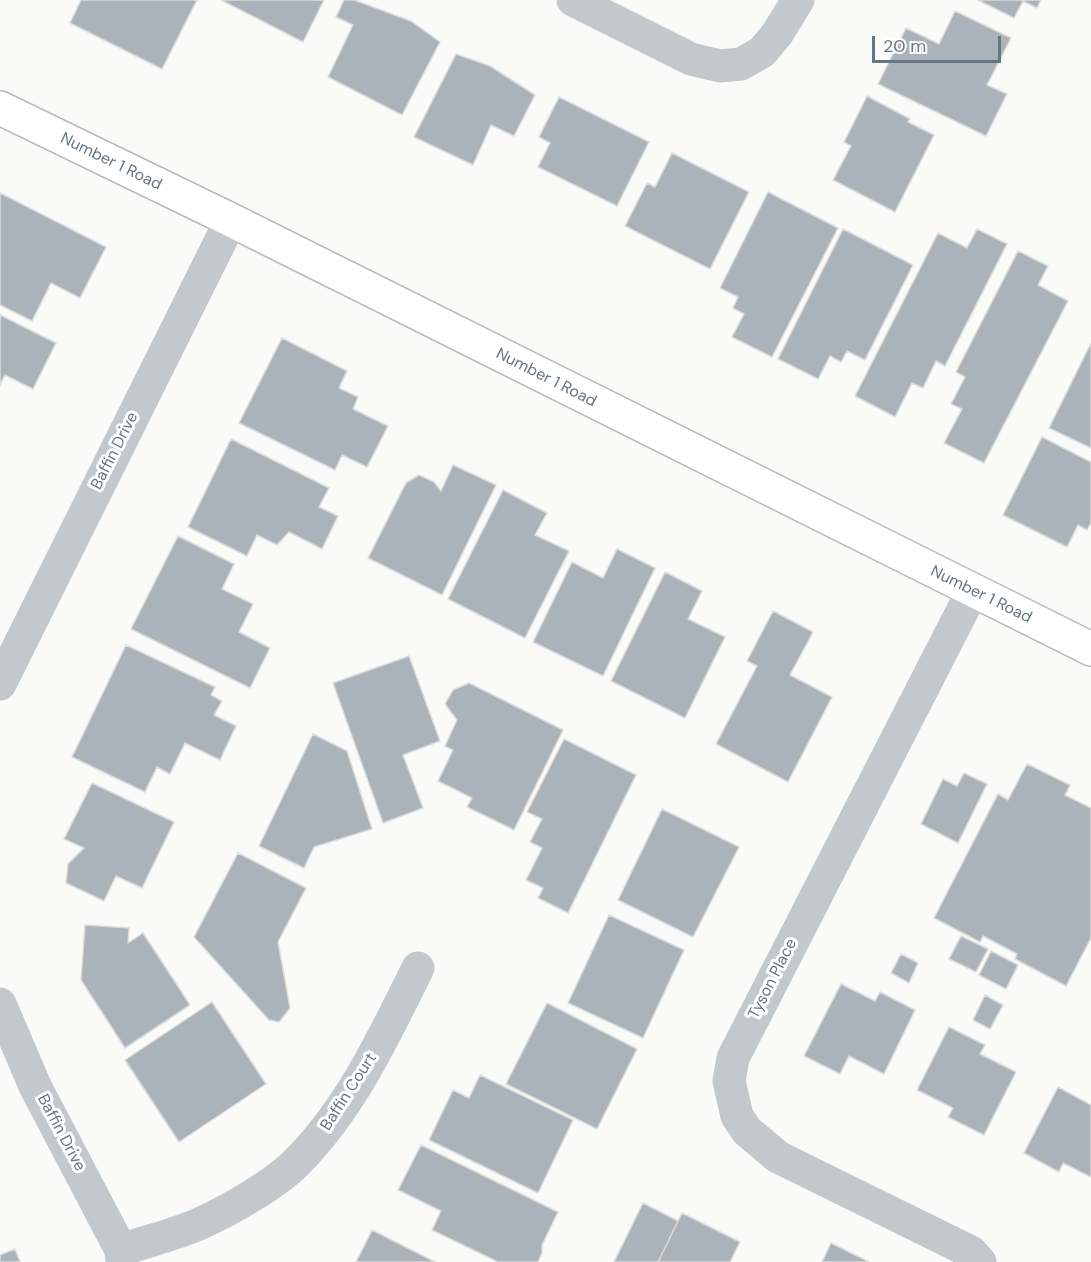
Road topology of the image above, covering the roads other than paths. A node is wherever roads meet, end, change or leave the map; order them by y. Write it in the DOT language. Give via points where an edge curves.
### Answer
graph roads {
  1 [pos="573,0"];
  2 [pos="798,0"];
  3 [pos="0,108"];
  4 [pos="231,220"];
  5 [pos="972,592"];
  6 [pos="1091,649"];
  7 [pos="0,684"];
  8 [pos="418,968"];
  9 [pos="0,1004"];
  10 [pos="122,1256"];
  11 [pos="980,1262"];
  1 -- 2 [label="street" via="691,59 720,66 741,64 762,52"];
  3 -- 4 [label="main road, Number 1 Road"];
  4 -- 5 [label="main road, Number 1 Road"];
  4 -- 7 [label="street, Baffin Drive"];
  5 -- 6 [label="main road, Number 1 Road"];
  5 -- 11 [label="street, Tyson Place" via="752,1021 734,1058 729,1081 737,1116 747,1131 778,1158 971,1252"];
  8 -- 10 [label="street, Baffin Court" via="372,1058 336,1117 297,1162 254,1195 199,1224"];
  9 -- 10 [label="street, Baffin Drive" via="35,1086"];
}
